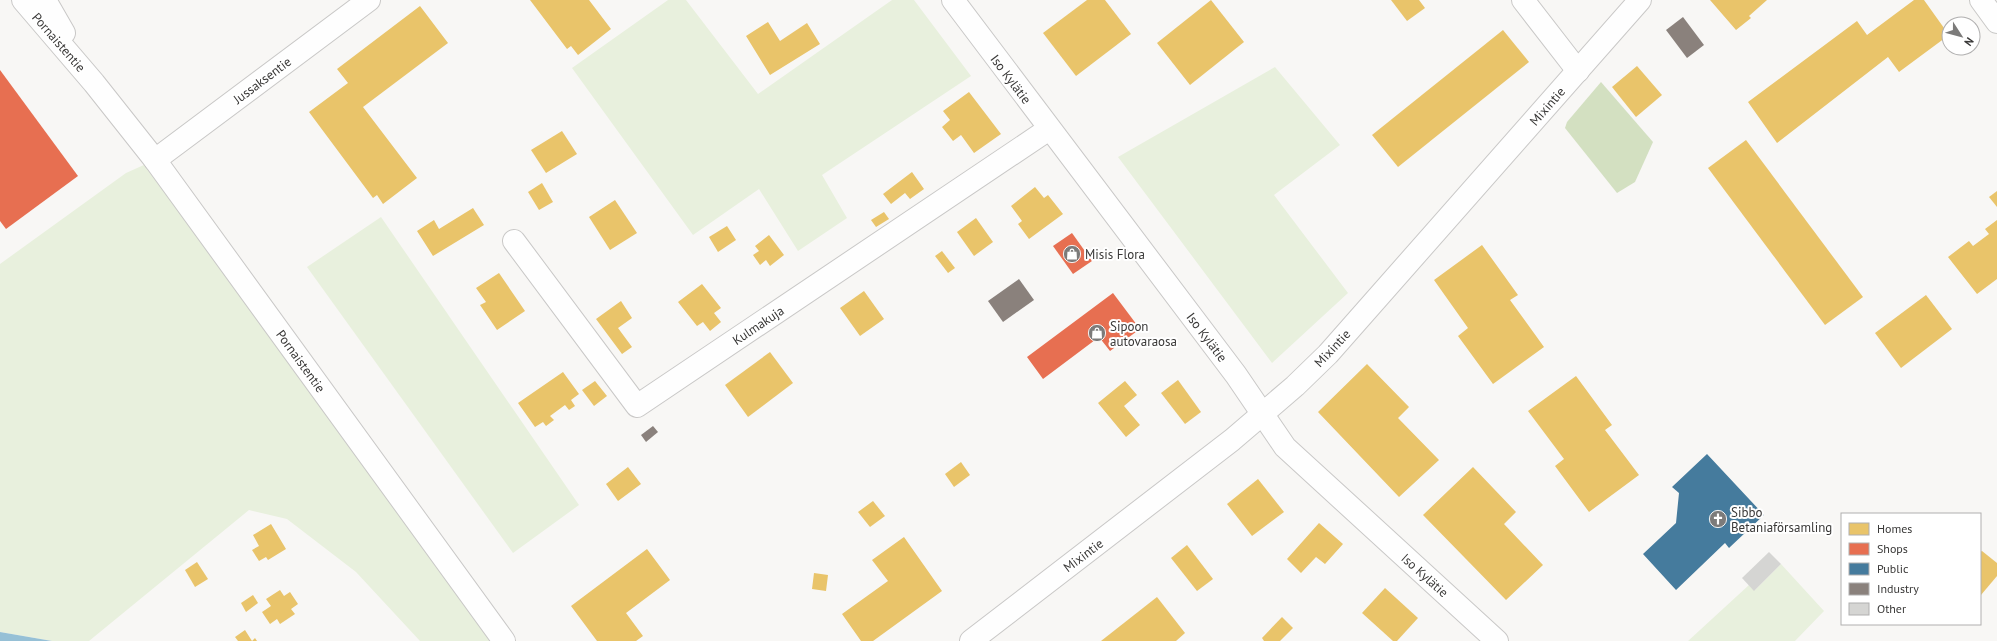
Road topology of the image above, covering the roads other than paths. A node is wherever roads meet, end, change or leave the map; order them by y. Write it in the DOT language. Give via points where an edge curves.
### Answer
graph roads {
  1 [pos="23,0"];
  2 [pos="45,0"];
  3 [pos="369,0"];
  4 [pos="953,0"];
  5 [pos="1523,0"];
  6 [pos="1640,0"];
  7 [pos="1981,0"];
  8 [pos="1997,22"];
  9 [pos="1578,71"];
  10 [pos="94,83"];
  11 [pos="1049,129"];
  12 [pos="155,160"];
  13 [pos="514,241"];
  14 [pos="1262,415"];
  15 [pos="504,641"];
  16 [pos="971,641"];
  17 [pos="1497,641"];
  1 -- 10 [label="street, Pornaistentie"];
  2 -- 10 [label="street, Pornaistentie"];
  3 -- 12 [label="street, Jussaksentie"];
  4 -- 11 [label="street, Iso Kylätie"];
  5 -- 9 [label="street"];
  6 -- 9 [label="street, Mixintie"];
  7 -- 8 [label="street"];
  9 -- 14 [label="street, Mixintie" via="1328,354"];
  10 -- 12 [label="street, Pornaistentie"];
  11 -- 13 [label="street, Kulmakuja" via="636,406"];
  11 -- 14 [label="street, Iso Kylätie" via="1236,375"];
  12 -- 15 [label="street, Pornaistentie"];
  14 -- 16 [label="street, Mixintie"];
  14 -- 17 [label="street, Iso Kylätie" via="1285,447"];
}
